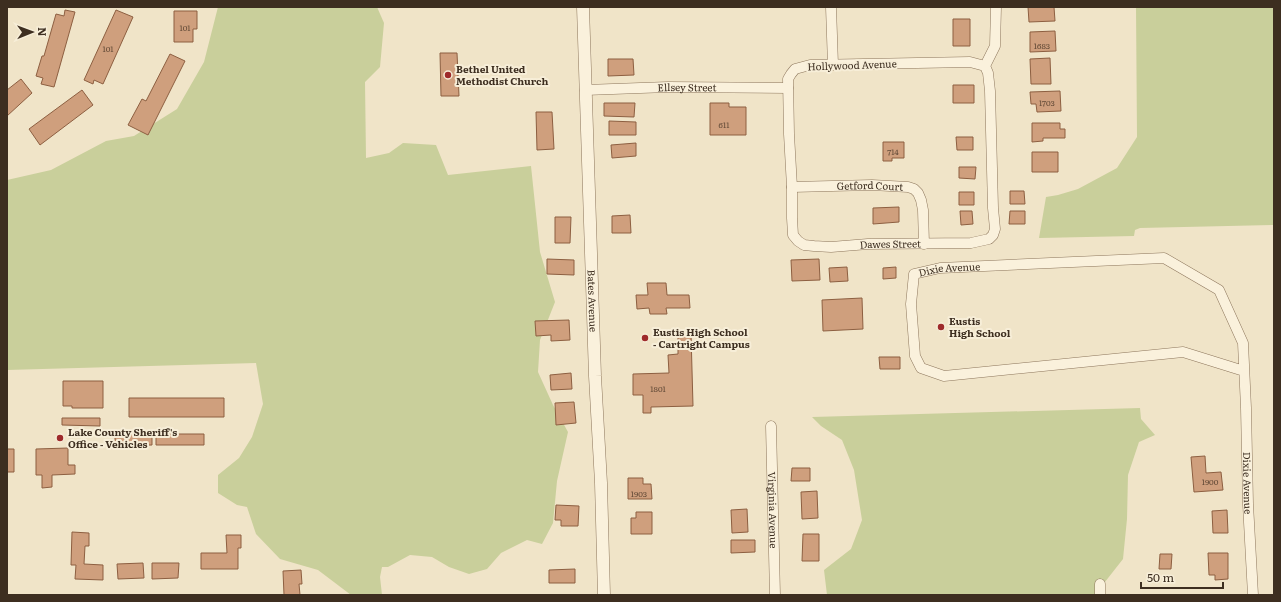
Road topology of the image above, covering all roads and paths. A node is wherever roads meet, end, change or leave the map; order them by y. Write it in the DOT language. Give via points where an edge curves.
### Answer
graph roads {
  1 [pos="583,7"];
  2 [pos="831,7"];
  3 [pos="996,7"];
  4 [pos="833,65"];
  5 [pos="985,66"];
  6 [pos="788,88"];
  7 [pos="585,90"];
  8 [pos="792,187"];
  9 [pos="796,239"];
  10 [pos="924,244"];
  11 [pos="1244,371"];
  12 [pos="771,426"];
  13 [pos="1100,584"];
  14 [pos="604,595"];
  15 [pos="775,595"];
  16 [pos="1100,595"];
  17 [pos="1253,595"];
  1 -- 7 [label="street, Bates Avenue"];
  2 -- 4 [label="street"];
  3 -- 5 [label="street" via="995,46"];
  4 -- 5 [label="street, Hollywood Avenue" via="970,62"];
  4 -- 6 [label="street, Hollywood Avenue" via="795,69 788,79"];
  5 -- 10 [label="street, Dawes Street" via="990,91 995,229 993,235 986,240 971,243"];
  6 -- 7 [label="street, Ellsey Street" via="668,87"];
  6 -- 8 [label="street, Hollywood Avenue"];
  7 -- 14 [label="street, Bates Avenue"];
  8 -- 9 [label="street, Hollywood Avenue" via="792,218"];
  8 -- 10 [label="street, Getford Court" via="872,185 914,189 922,205"];
  9 -- 10 [label="street, Dawes Street" via="804,245 831,247"];
  11 -- 11 [label="street, Dixie Avenue" via="1183,352 944,376 921,368 915,356 911,304 914,274 940,268 1164,258 1219,290 1243,343"];
  11 -- 17 [label="street, Dixie Avenue"];
  12 -- 15 [label="street, Virginia Avenue"];
  13 -- 16 [label="street"];
}
